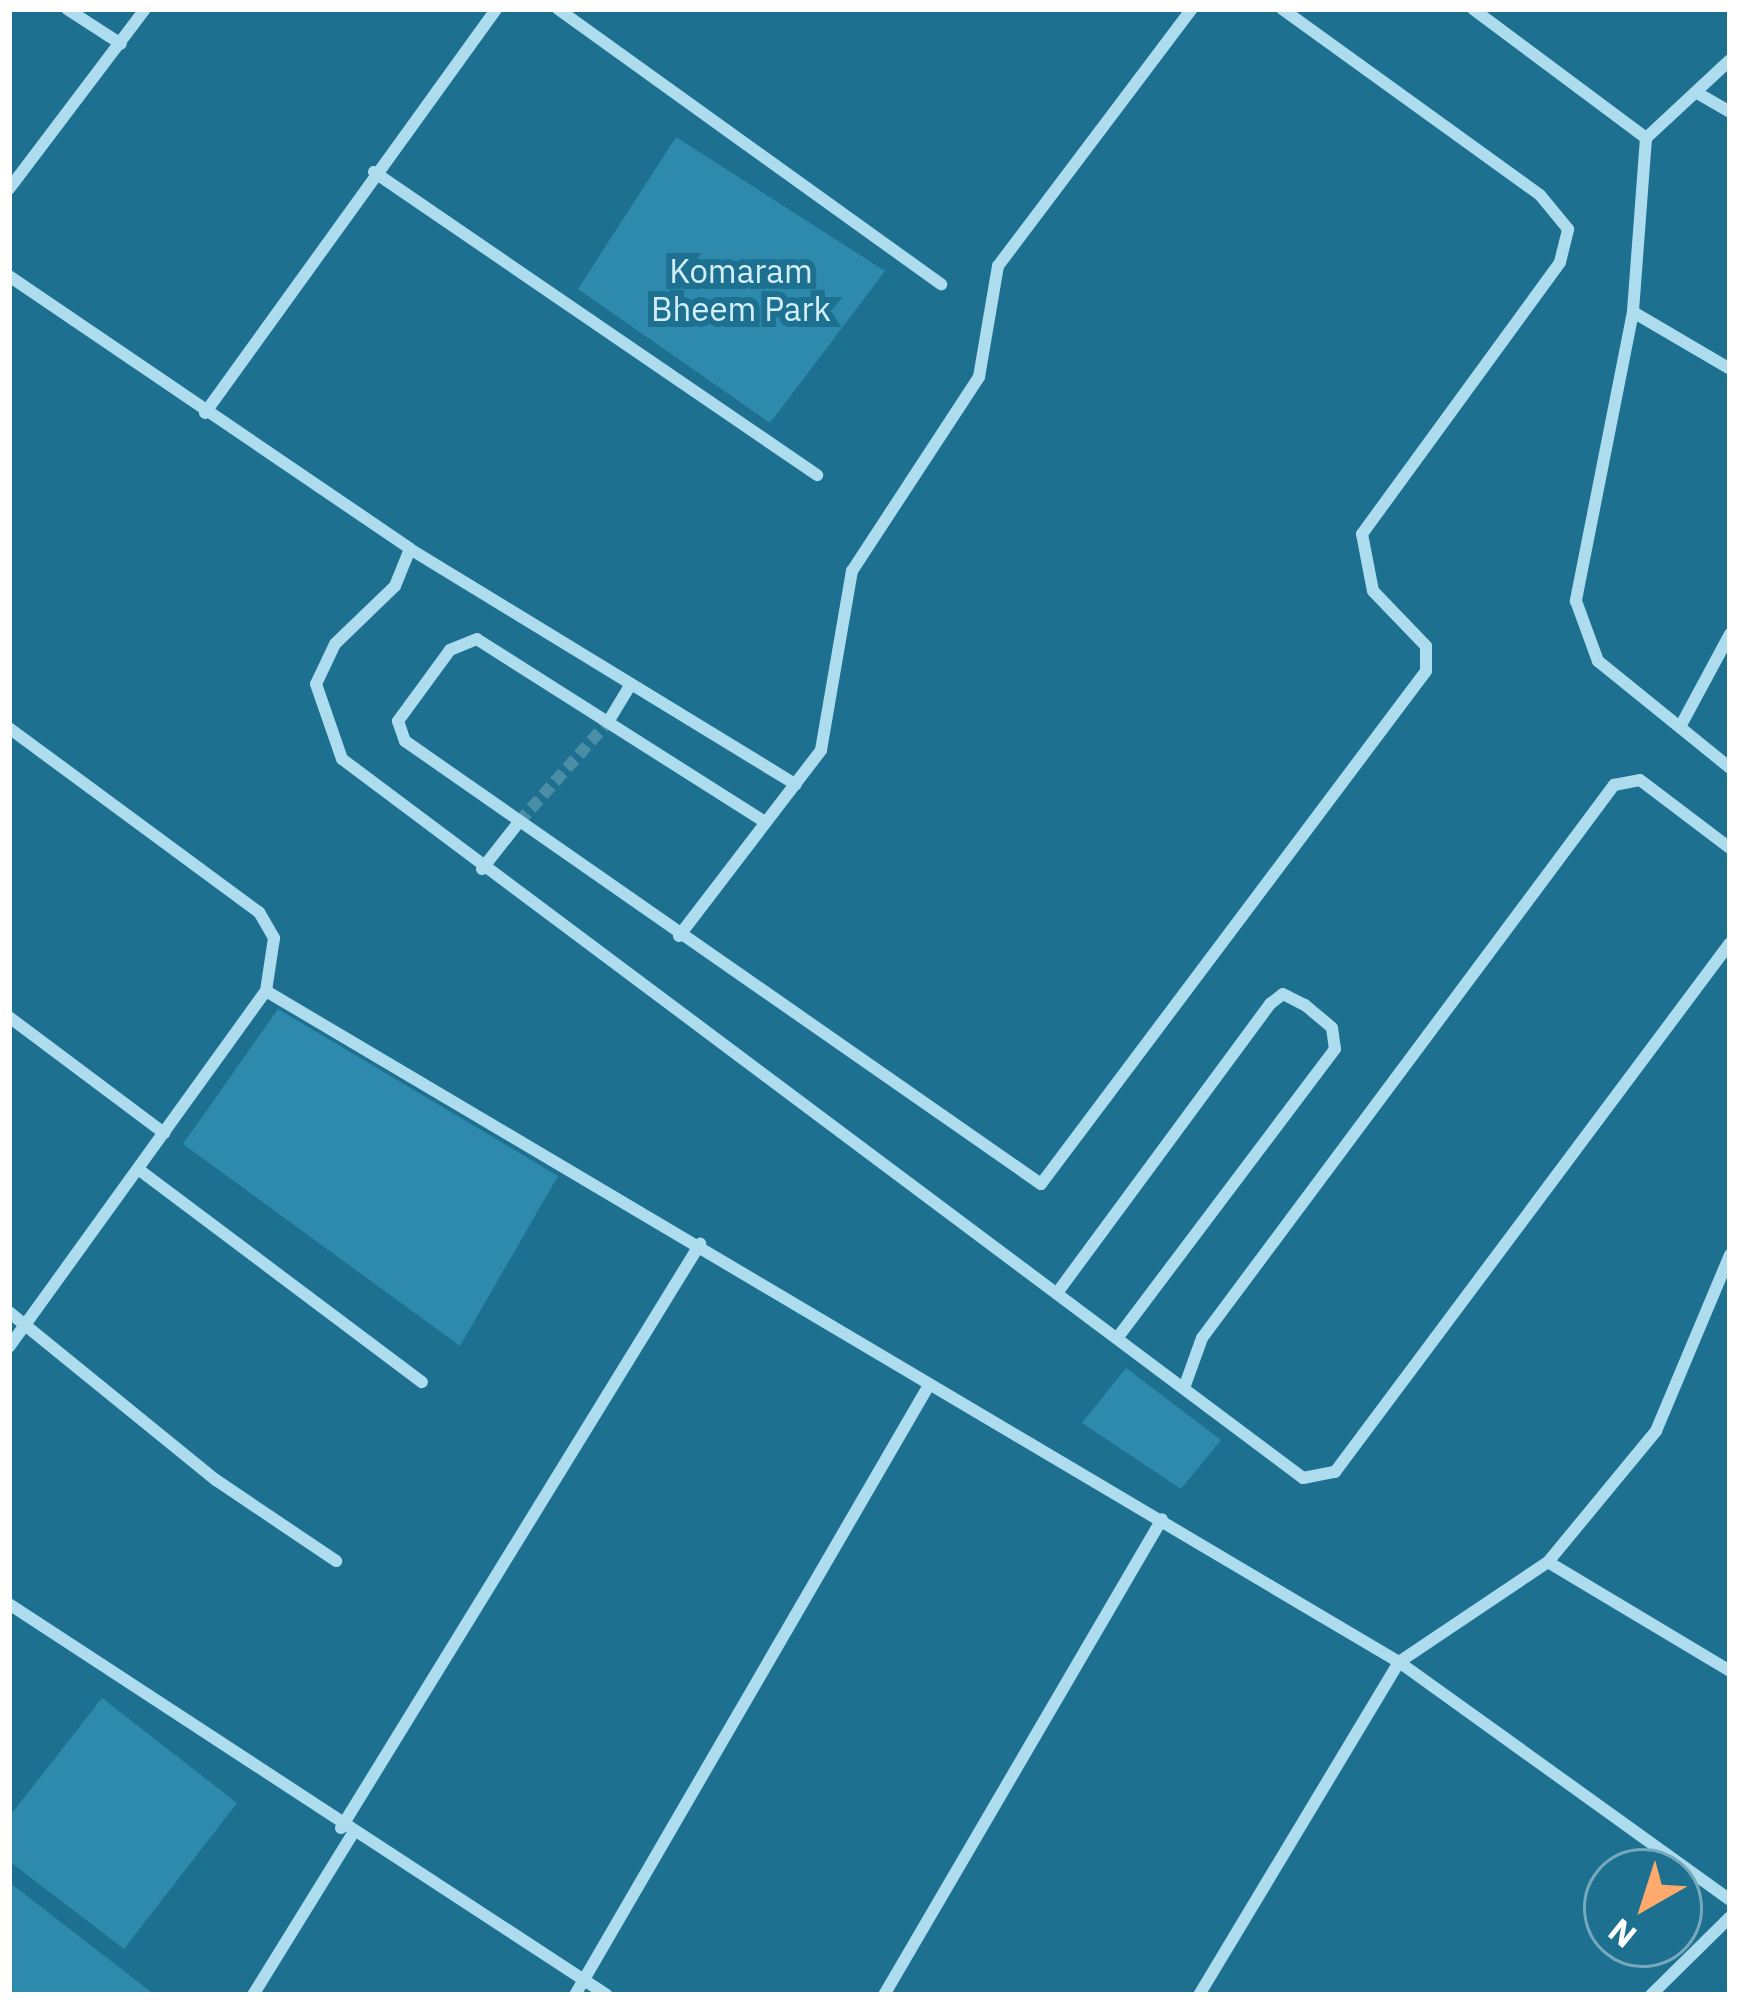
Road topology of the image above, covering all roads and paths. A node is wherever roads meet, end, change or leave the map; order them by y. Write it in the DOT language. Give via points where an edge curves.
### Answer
graph roads {
  1 [pos="67,9"];
  2 [pos="145,9"];
  3 [pos="496,9"];
  4 [pos="558,9"];
  5 [pos="1192,9"];
  6 [pos="1282,9"];
  7 [pos="1474,9"];
  8 [pos="121,44"];
  9 [pos="1730,60"];
  10 [pos="1699,94"];
  11 [pos="1730,112"];
  12 [pos="1646,138"];
  13 [pos="374,172"];
  14 [pos="9,188"];
  15 [pos="9,276"];
  16 [pos="941,284"];
  17 [pos="1633,312"];
  18 [pos="1730,369"];
  19 [pos="205,412"];
  20 [pos="817,475"];
  21 [pos="410,549"];
  22 [pos="1730,634"];
  23 [pos="631,684"];
  24 [pos="608,722"];
  25 [pos="1680,727"];
  26 [pos="9,728"];
  27 [pos="1730,768"];
  28 [pos="796,785"];
  29 [pos="519,822"];
  30 [pos="765,823"];
  31 [pos="1730,848"];
  32 [pos="482,868"];
  33 [pos="679,936"];
  34 [pos="1730,943"];
  35 [pos="266,991"];
  36 [pos="9,1017"];
  37 [pos="164,1133"];
  38 [pos="138,1168"];
  39 [pos="700,1244"];
  40 [pos="1730,1255"];
  41 [pos="1058,1293"];
  42 [pos="9,1312"];
  43 [pos="26,1324"];
  44 [pos="1118,1337"];
  45 [pos="9,1347"];
  46 [pos="422,1382"];
  47 [pos="929,1385"];
  48 [pos="1184,1388"];
  49 [pos="1162,1520"];
  50 [pos="336,1561"];
  51 [pos="1548,1562"];
  52 [pos="9,1604"];
  53 [pos="1399,1662"];
  54 [pos="1730,1671"];
  55 [pos="346,1832"];
  56 [pos="1730,1900"];
  57 [pos="1730,1917"];
  58 [pos="584,1979"];
  59 [pos="253,1995"];
  60 [pos="575,1995"];
  61 [pos="607,1995"];
  62 [pos="884,1995"];
  63 [pos="1199,1995"];
  64 [pos="1651,1995"];
  1 -- 8 [label="street"];
  2 -- 8 [label="street"];
  3 -- 13 [label="street"];
  4 -- 16 [label="street"];
  5 -- 28 [label="street" via="998,266 979,377 851,571 827,732"];
  6 -- 33 [label="street" via="1540,195 1568,229 1560,262 1362,534 1373,591 1426,646 1426,671 1041,1184"];
  7 -- 12 [label="street"];
  8 -- 14 [label="street"];
  9 -- 10 [label="street"];
  10 -- 11 [label="street"];
  10 -- 12 [label="street"];
  12 -- 17 [label="street"];
  13 -- 19 [label="street"];
  13 -- 20 [label="street"];
  15 -- 19 [label="street"];
  17 -- 18 [label="street"];
  17 -- 25 [label="street" via="1576,601 1598,662"];
  19 -- 21 [label="street"];
  21 -- 23 [label="street"];
  21 -- 32 [label="street" via="395,586 324,661 316,699 342,759"];
  22 -- 25 [label="street"];
  23 -- 24 [label="street"];
  23 -- 28 [label="street"];
  24 -- 29 [label="street" via="477,639 450,650 396,729"];
  24 -- 30 [label="street"];
  25 -- 27 [label="street"];
  26 -- 35 [label="street" via="259,912 274,938"];
  28 -- 30 [label="street"];
  29 -- 32 [label="street"];
  29 -- 33 [label="street"];
  30 -- 33 [label="street"];
  31 -- 48 [label="street" via="1640,780 1614,785 1202,1338"];
  32 -- 41 [label="street"];
  34 -- 48 [label="street" via="1326,1480 1303,1478"];
  35 -- 37 [label="street"];
  35 -- 39 [label="street"];
  36 -- 37 [label="street"];
  37 -- 38 [label="street"];
  38 -- 43 [label="street"];
  38 -- 46 [label="street"];
  39 -- 47 [label="street"];
  39 -- 55 [label="street"];
  40 -- 51 [label="street" via="1656,1431"];
  41 -- 44 [label="street"];
  41 -- 44 [label="street" via="1270,1004 1283,994 1305,1005 1332,1028 1335,1049"];
  42 -- 43 [label="street"];
  43 -- 45 [label="street"];
  43 -- 50 [label="street" via="217,1480"];
  44 -- 48 [label="street"];
  47 -- 49 [label="street"];
  47 -- 58 [label="street"];
  49 -- 53 [label="street"];
  49 -- 62 [label="street"];
  51 -- 53 [label="street"];
  51 -- 54 [label="street"];
  52 -- 55 [label="street"];
  53 -- 56 [label="street"];
  53 -- 63 [label="street"];
  55 -- 58 [label="street"];
  55 -- 59 [label="street"];
  57 -- 64 [label="street"];
  58 -- 60 [label="street"];
  58 -- 61 [label="street"];
}
